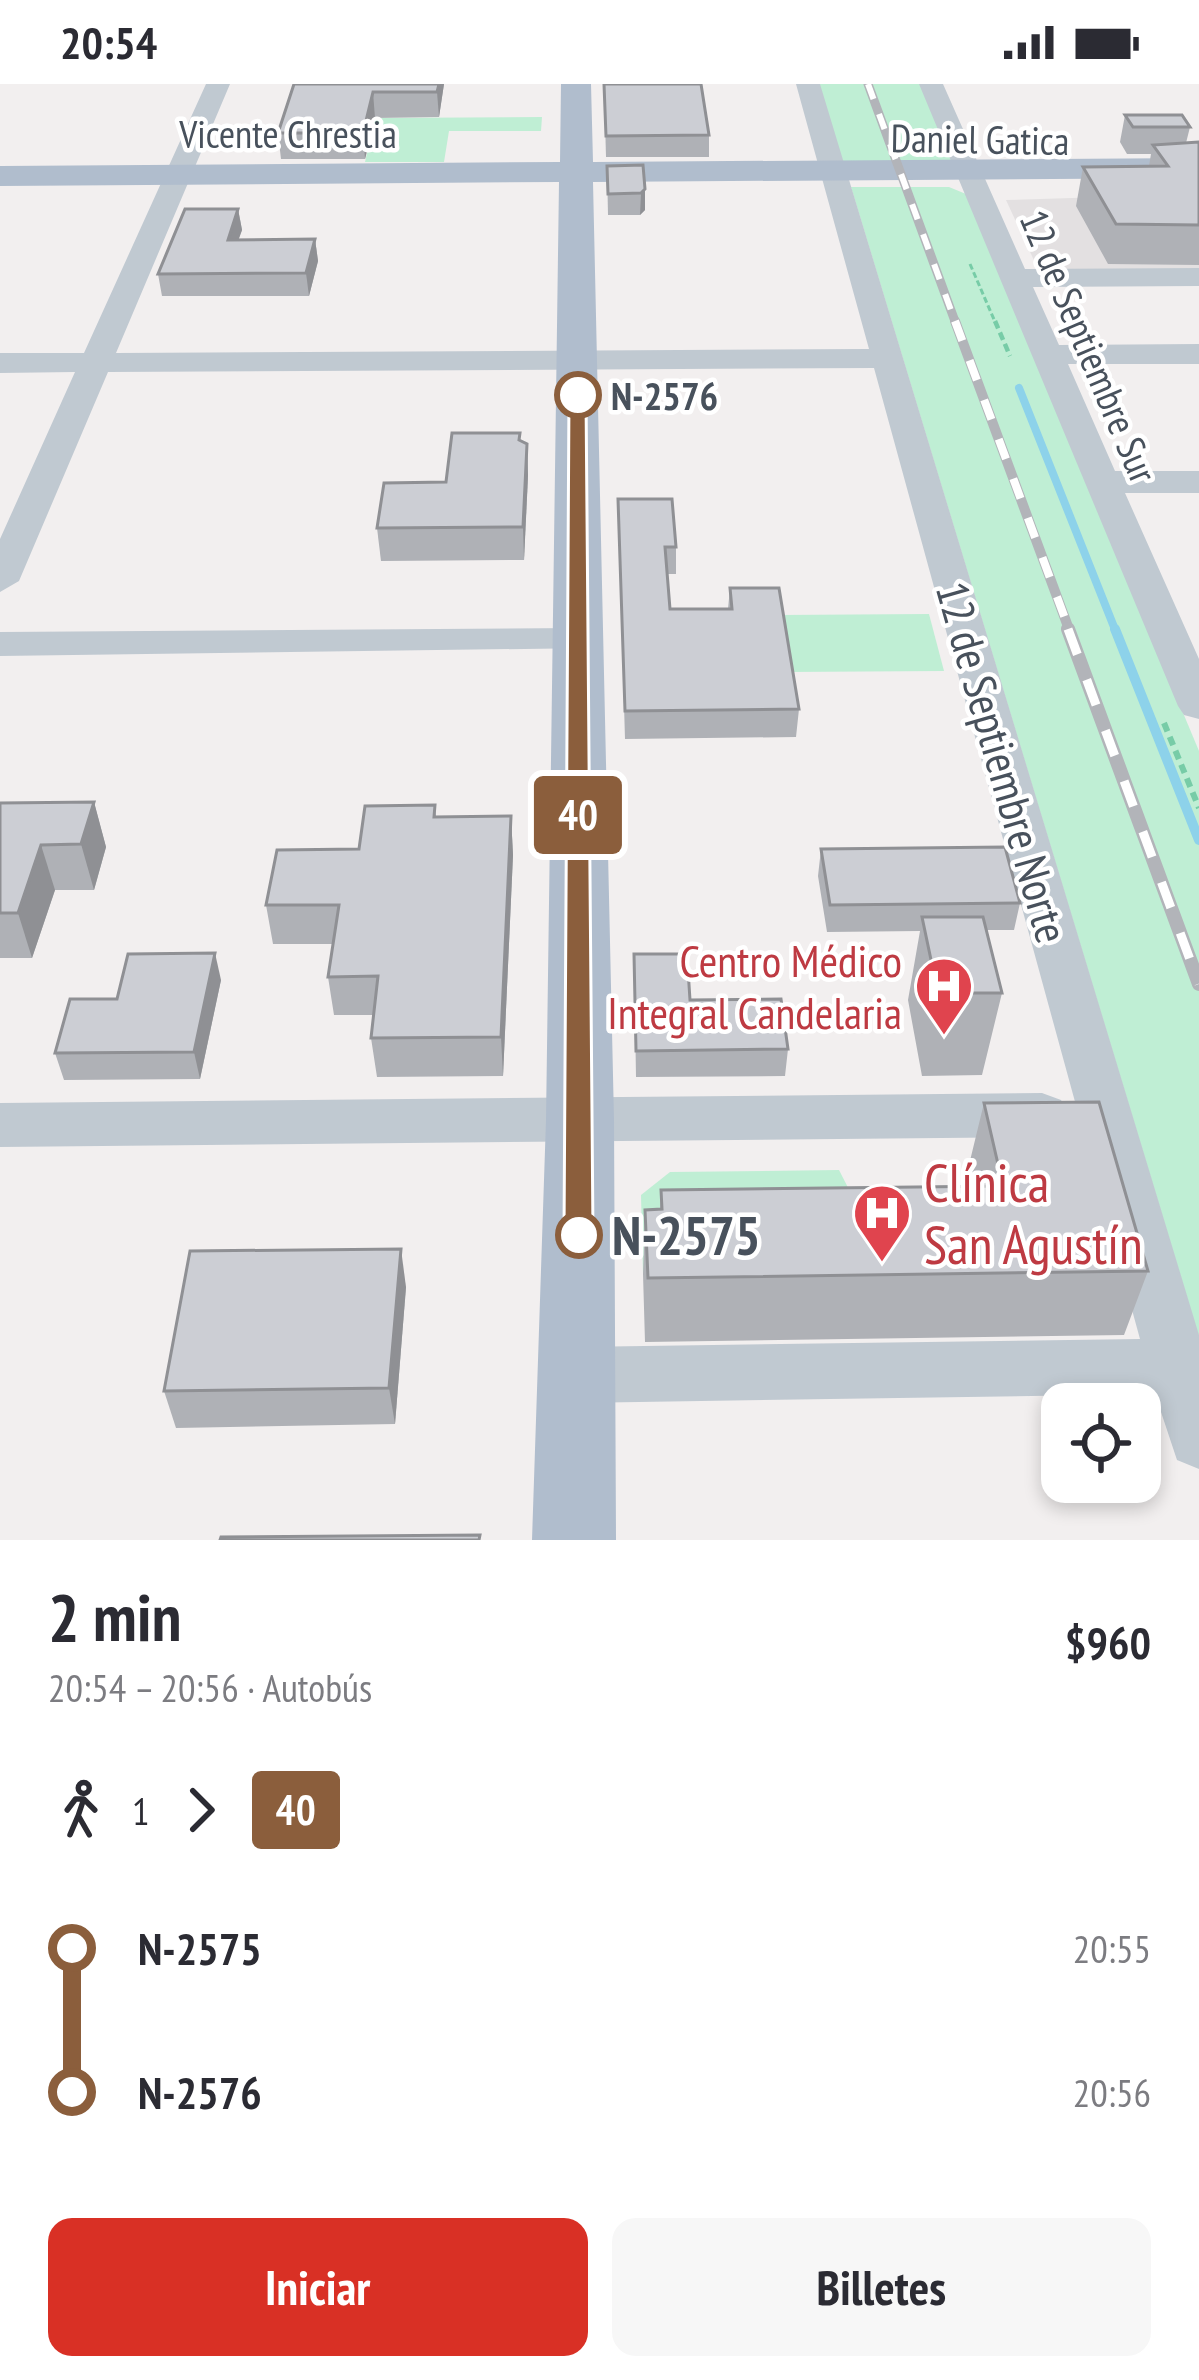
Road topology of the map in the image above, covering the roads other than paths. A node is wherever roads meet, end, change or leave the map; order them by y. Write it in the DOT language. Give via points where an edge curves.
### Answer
graph roads {
  1 [pos="218,84"];
  2 [pos="576,84"];
  3 [pos="808,84"];
  4 [pos="931,84"];
  5 [pos="1199,168"];
  6 [pos="577,173"];
  7 [pos="833,173"];
  8 [pos="178,175"];
  9 [pos="0,176"];
  10 [pos="970,176"];
  11 [pos="1199,182"];
  12 [pos="1199,277"];
  13 [pos="1014,278"];
  14 [pos="1199,354"];
  15 [pos="1047,355"];
  16 [pos="887,358"];
  17 [pos="578,361"];
  18 [pos="0,363"];
  19 [pos="96,363"];
  20 [pos="1102,482"];
  21 [pos="1199,482"];
  22 [pos="0,581"];
  23 [pos="578,640"];
  24 [pos="1185,641"];
  25 [pos="0,644"];
  26 [pos="1199,706"];
  27 [pos="1105,1114"];
  28 [pos="580,1120"];
  29 [pos="0,1126"];
  30 [pos="1178,1366"];
  31 [pos="576,1375"];
  32 [pos="1199,1439"];
  33 [pos="574,1540"];
  1 -- 8 [label="street"];
  2 -- 6 [label="main road"];
  3 -- 7 [label="street, 12 de Septiembre Norte"];
  4 -- 10 [label="street, 12 de Septiembre Sur"];
  5 -- 10 [label="main road, Daniel Gatica"];
  6 -- 7 [label="main road, Daniel Gatica"];
  6 -- 8 [label="main road, Vicente Chrestia"];
  6 -- 17 [label="main road"];
  7 -- 10 [label="main road, Daniel Gatica" via="872,180"];
  7 -- 16 [label="street, 12 de Septiembre Norte"];
  8 -- 9 [label="main road, Vicente Chrestia"];
  8 -- 19 [label="street"];
  10 -- 11 [label="main road, Daniel Gatica"];
  10 -- 13 [label="street, 12 de Septiembre Sur"];
  12 -- 13 [label="street"];
  13 -- 15 [label="street, 12 de Septiembre Sur"];
  14 -- 15 [label="street"];
  15 -- 20 [label="street, 12 de Septiembre Sur"];
  16 -- 17 [label="street"];
  16 -- 27 [label="street, 12 de Septiembre Norte"];
  17 -- 19 [label="street"];
  17 -- 23 [label="main road"];
  18 -- 19 [label="street"];
  19 -- 22 [label="street"];
  20 -- 21 [label="street"];
  20 -- 24 [label="street, 12 de Septiembre Sur"];
  23 -- 25 [label="street"];
  23 -- 28 [label="main road"];
  24 -- 26 [label="street, 12 de Septiembre Sur"];
  27 -- 28 [label="street"];
  27 -- 30 [label="street, 12 de Septiembre Norte"];
  28 -- 29 [label="street"];
  28 -- 31 [label="main road"];
  30 -- 31 [label="street"];
  30 -- 32 [label="street, 12 de Septiembre Norte"];
  31 -- 33 [label="main road"];
}
